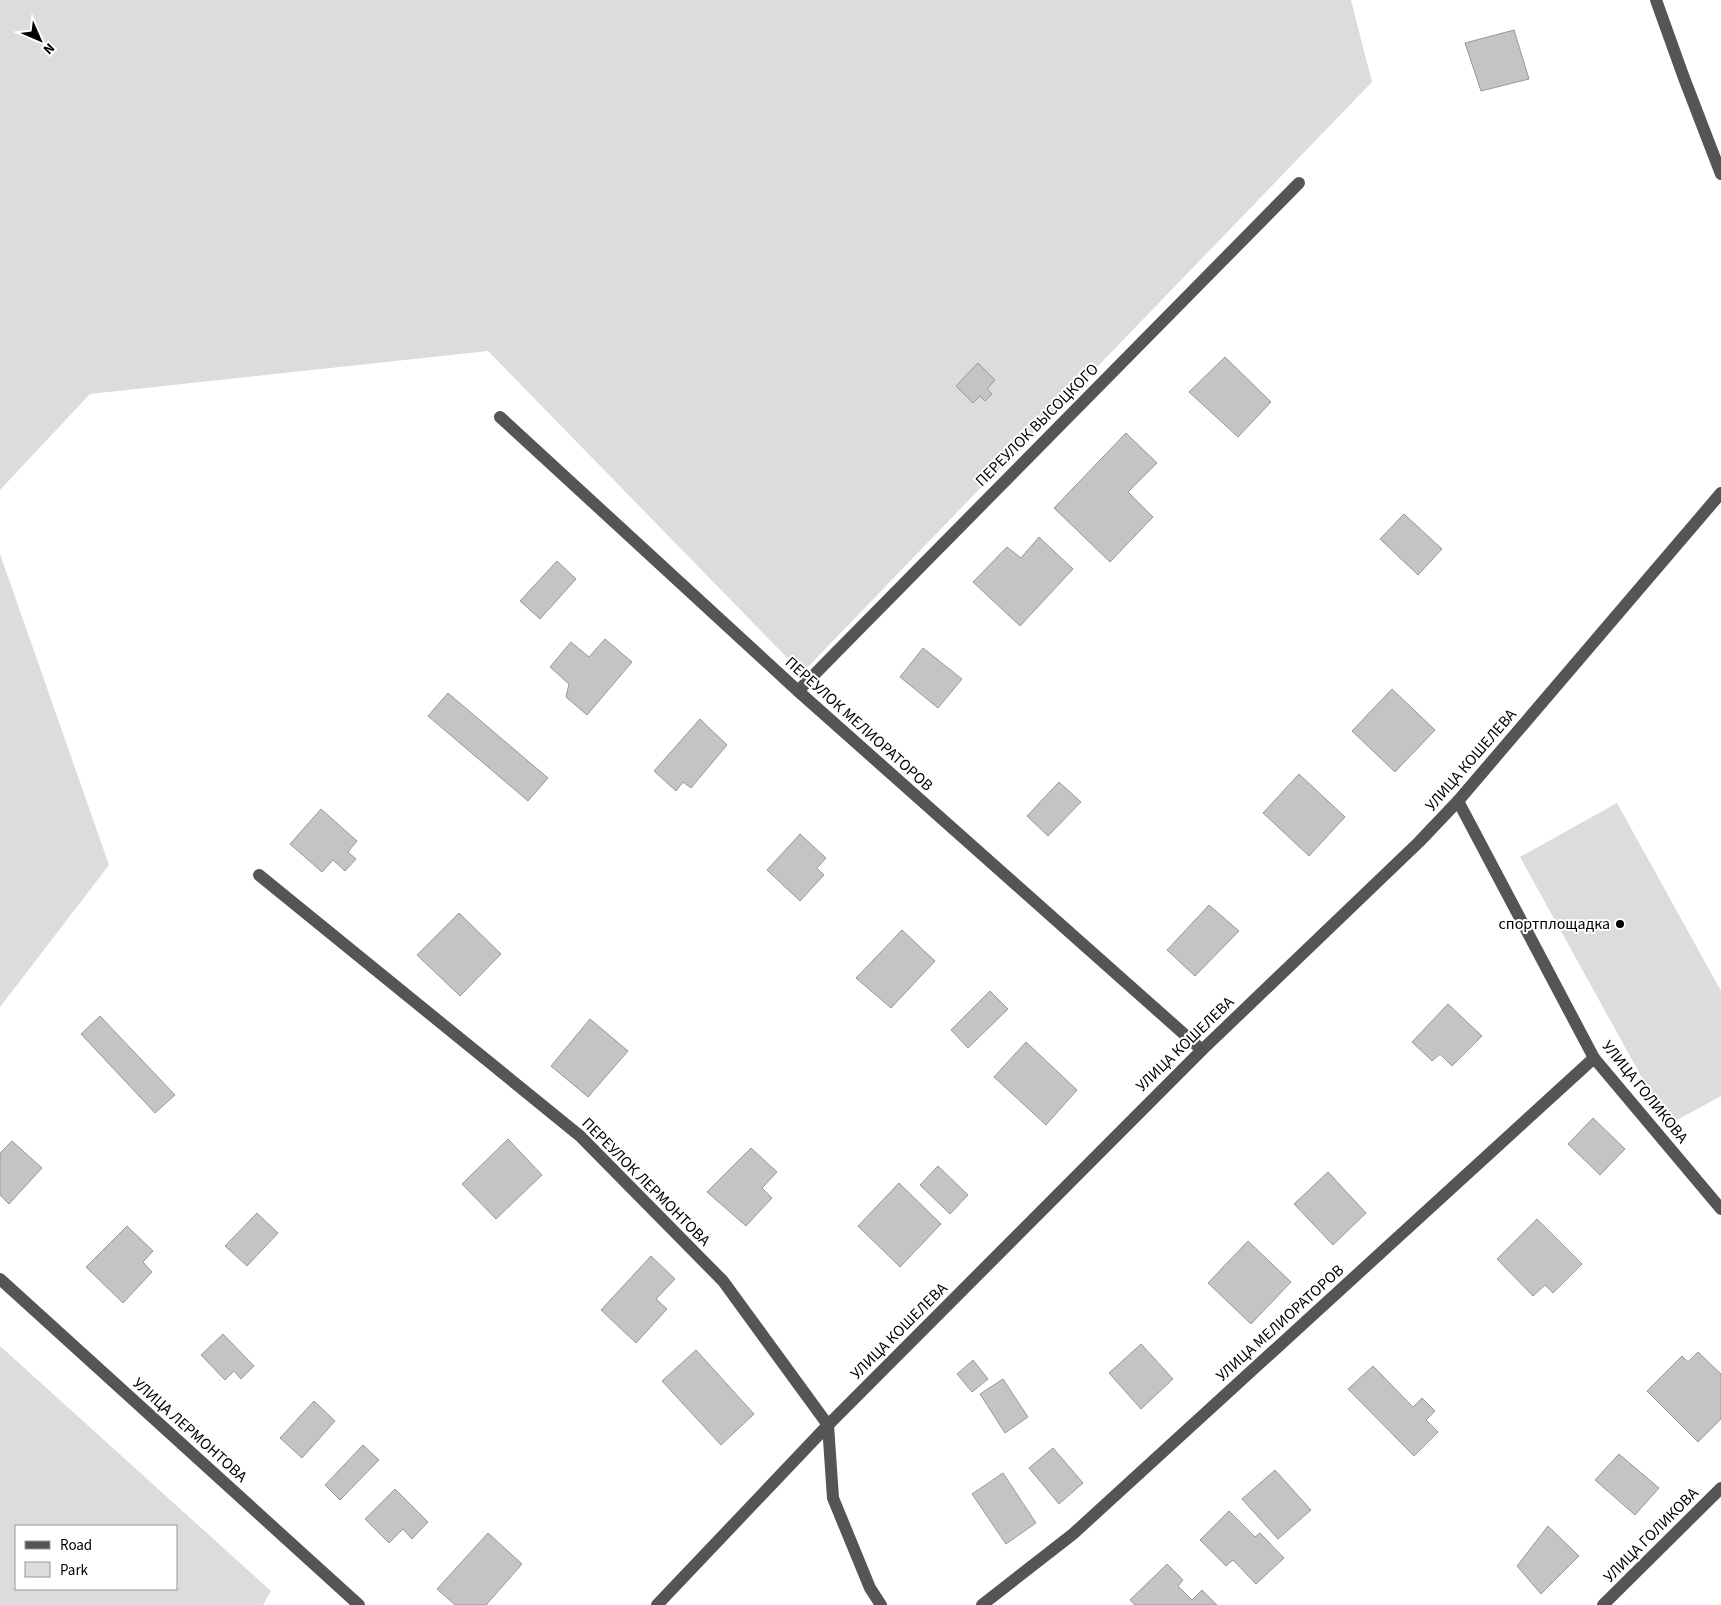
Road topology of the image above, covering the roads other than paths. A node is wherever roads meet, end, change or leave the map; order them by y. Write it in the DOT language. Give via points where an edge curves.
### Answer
graph roads {
  1 [pos="1656,0"];
  2 [pos="1721,174"];
  3 [pos="1299,183"];
  4 [pos="500,417"];
  5 [pos="1721,493"];
  6 [pos="798,691"];
  7 [pos="1458,801"];
  8 [pos="259,875"];
  9 [pos="1202,1050"];
  10 [pos="1594,1058"];
  11 [pos="1721,1209"];
  12 [pos="0,1279"];
  13 [pos="828,1425"];
  14 [pos="1721,1488"];
  15 [pos="359,1605"];
  16 [pos="657,1605"];
  17 [pos="881,1605"];
  18 [pos="982,1605"];
  19 [pos="1603,1605"];
  1 -- 2 [label="street"];
  3 -- 6 [label="street, ПЕРЕУЛОК ВЫСОЦКОГО"];
  4 -- 6 [label="street, ПЕРЕУЛОК МЕЛИОРАТОРОВ"];
  5 -- 7 [label="street, УЛИЦА КОШЕЛЕВА"];
  6 -- 9 [label="street, ПЕРЕУЛОК МЕЛИОРАТОРОВ"];
  7 -- 9 [label="street, УЛИЦА КОШЕЛЕВА"];
  7 -- 10 [label="street, УЛИЦА ГОЛИКОВА"];
  8 -- 13 [label="street, ПЕРЕУЛОК ЛЕРМОНТОВА" via="580,1136 723,1281"];
  9 -- 13 [label="street, УЛИЦА КОШЕЛЕВА"];
  10 -- 11 [label="street, УЛИЦА ГОЛИКОВА"];
  10 -- 18 [label="street, УЛИЦА МЕЛИОРАТОРОВ" via="1073,1534"];
  12 -- 15 [label="street, УЛИЦА ЛЕРМОНТОВА"];
  13 -- 16 [label="street, УЛИЦА КОШЕЛЕВА"];
  13 -- 17 [label="street" via="833,1498 870,1588"];
  14 -- 19 [label="street, УЛИЦА ГОЛИКОВА"];
}
